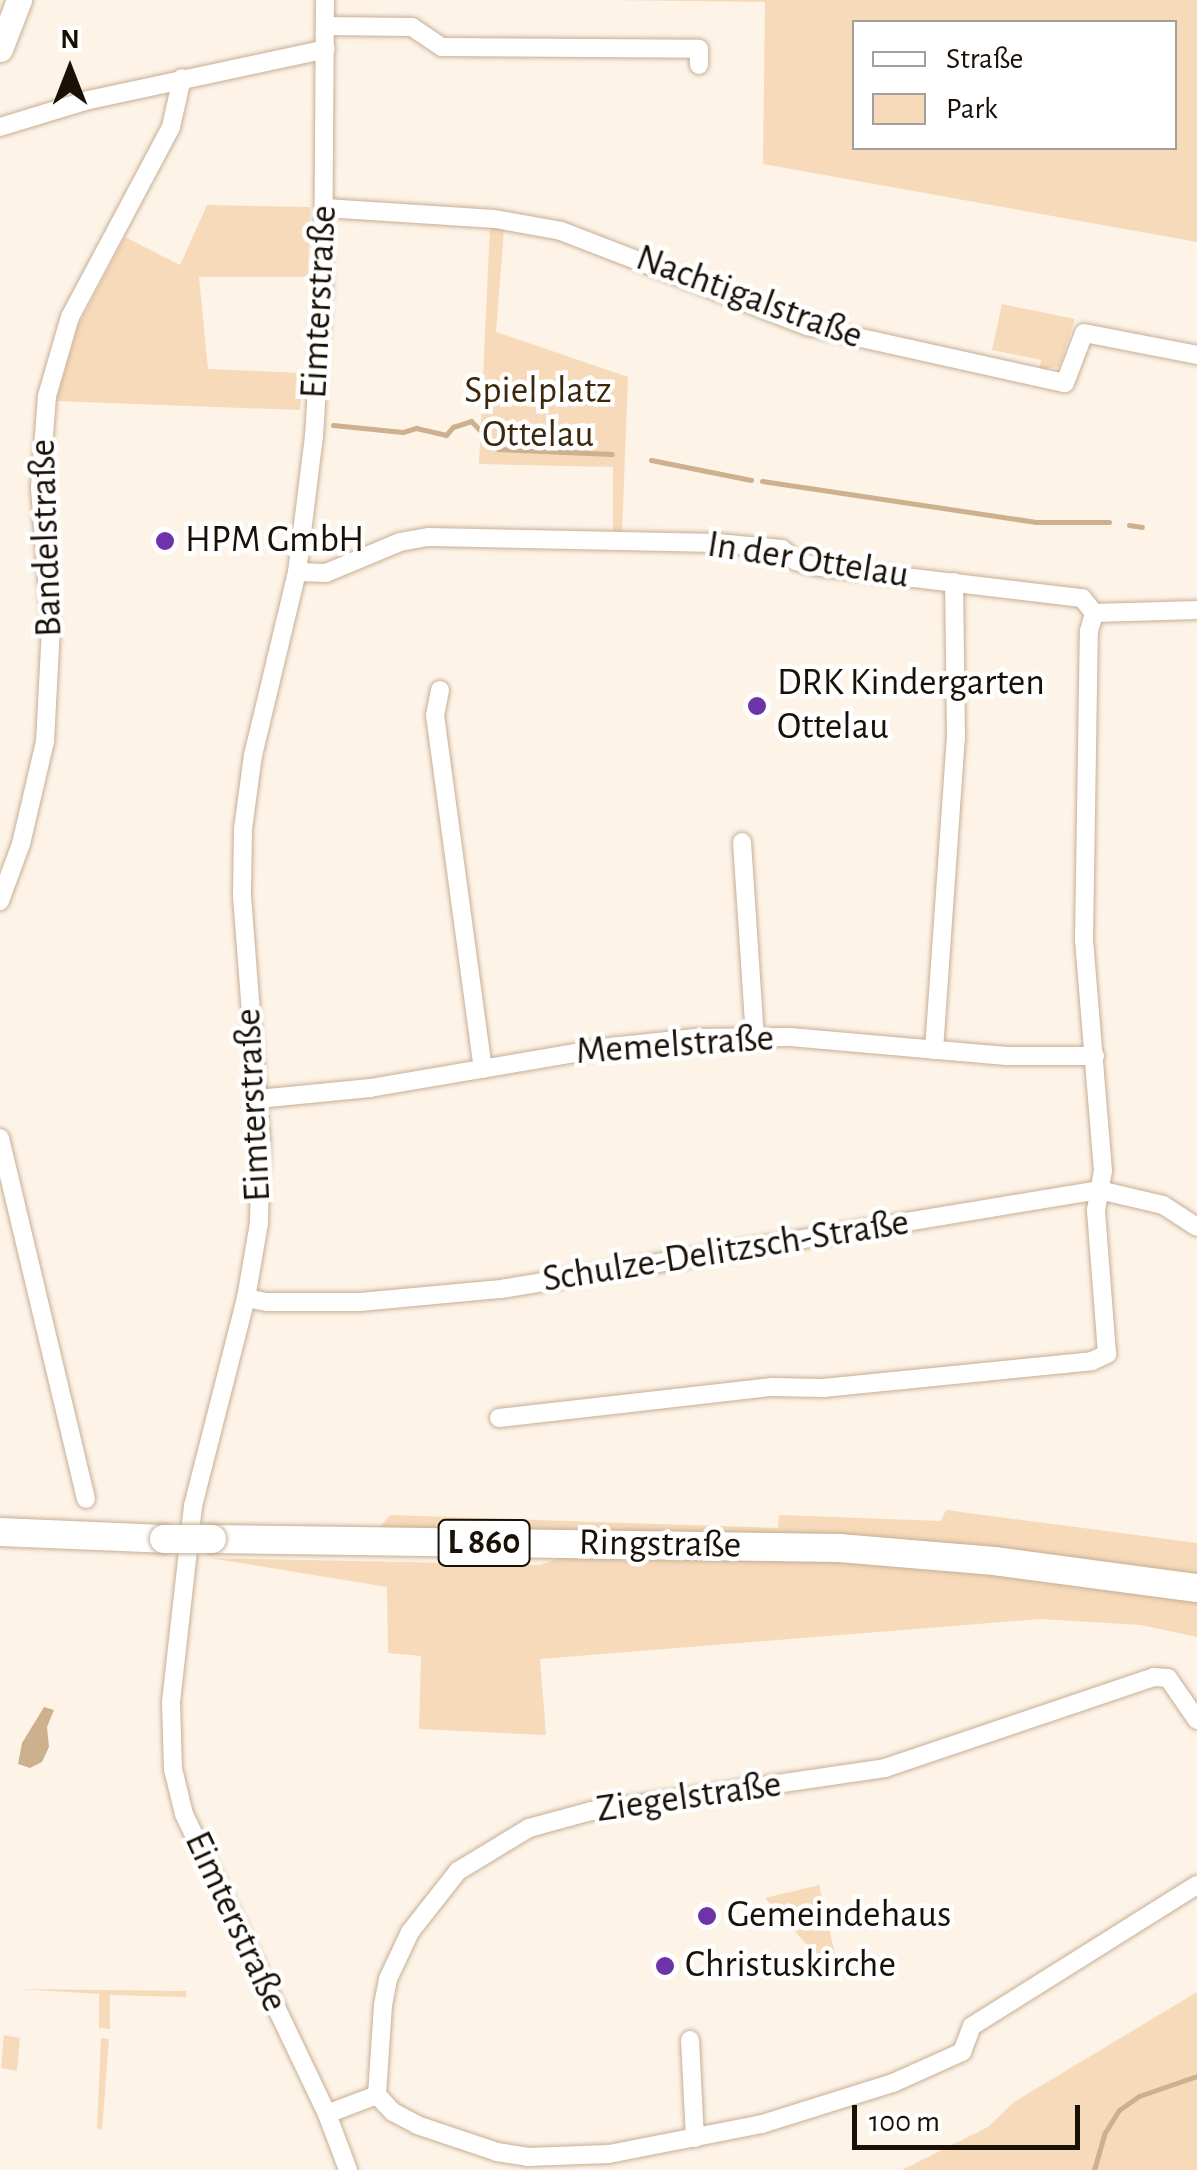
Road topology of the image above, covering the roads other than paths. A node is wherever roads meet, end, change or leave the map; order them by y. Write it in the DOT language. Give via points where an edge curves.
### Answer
graph roads {
  1 [pos="18,0"];
  2 [pos="325,0"];
  3 [pos="325,26"];
  4 [pos="0,49"];
  5 [pos="326,49"];
  6 [pos="699,65"];
  7 [pos="182,78"];
  8 [pos="0,127"];
  9 [pos="325,208"];
  10 [pos="1197,355"];
  11 [pos="297,572"];
  12 [pos="954,582"];
  13 [pos="1197,610"];
  14 [pos="1094,613"];
  15 [pos="440,690"];
  16 [pos="742,842"];
  17 [pos="0,900"];
  18 [pos="756,1036"];
  19 [pos="934,1050"];
  20 [pos="1095,1056"];
  21 [pos="483,1069"];
  22 [pos="258,1099"];
  23 [pos="0,1138"];
  24 [pos="1099,1190"];
  25 [pos="1197,1227"];
  26 [pos="246,1298"];
  27 [pos="499,1418"];
  28 [pos="86,1499"];
  29 [pos="0,1532"];
  30 [pos="1197,1588"];
  31 [pos="1197,1720"];
  32 [pos="1197,1885"];
  33 [pos="690,2040"];
  34 [pos="378,2095"];
  35 [pos="327,2114"];
  36 [pos="695,2138"];
  37 [pos="348,2170"];
  1 -- 4 [label="main road"];
  2 -- 3 [label="street, Eimterstraße"];
  3 -- 5 [label="street, Eimterstraße"];
  3 -- 6 [label="street" via="412,26 442,47 699,49"];
  5 -- 7 [label="street"];
  5 -- 9 [label="street, Eimterstraße"];
  7 -- 8 [label="street"];
  7 -- 17 [label="street, Bandelstraße" via="171,127 70,317 47,396 40,487 50,628 46,727 34,798"];
  9 -- 10 [label="street, Nachtigalstraße" via="495,218 561,231 807,326 1064,383 1084,333"];
  9 -- 11 [label="street, Eimterstraße" via="316,402"];
  11 -- 12 [label="street, In der Ottelau" via="326,573 400,542 430,537 735,544 782,549 814,566"];
  11 -- 22 [label="street, Eimterstraße" via="253,755 243,829"];
  12 -- 14 [label="street, In der Ottelau" via="1082,598"];
  12 -- 19 [label="street" via="956,739"];
  13 -- 14 [label="street, In der Ottelau"];
  14 -- 20 [label="street" via="1083,887"];
  15 -- 21 [label="street" via="435,715"];
  16 -- 18 [label="street"];
  18 -- 19 [label="street, Memelstraße"];
  18 -- 21 [label="street, Memelstraße" via="630,1044"];
  19 -- 20 [label="street, Memelstraße"];
  20 -- 24 [label="street"];
  21 -- 22 [label="street, Memelstraße"];
  22 -- 26 [label="street, Eimterstraße" via="261,1196"];
  23 -- 28 [label="street"];
  24 -- 25 [label="street, Schulze-Delitzsch-Straße" via="1163,1205"];
  24 -- 26 [label="street, Schulze-Delitzsch-Straße" via="500,1289 360,1302"];
  24 -- 27 [label="street" via="1108,1344 1102,1358"];
  26 -- 35 [label="street, Eimterstraße" via="190,1523 172,1660 173,1769 184,1814"];
  29 -- 30 [label="main road, Ringstraße / L 860, bridge" via="839,1548"];
  31 -- 34 [label="street, Ziegelstraße" via="1168,1678 1154,1676 885,1768 591,1811 529,1828 458,1871 410,1932 383,2005"];
  32 -- 36 [label="street" via="972,2026 962,2052 945,2061 840,2101"];
  33 -- 36 [label="street"];
  34 -- 35 [label="street"];
  34 -- 36 [label="street" via="418,2125 528,2157 609,2154"];
  35 -- 37 [label="street, Eimterstraße"];
}
